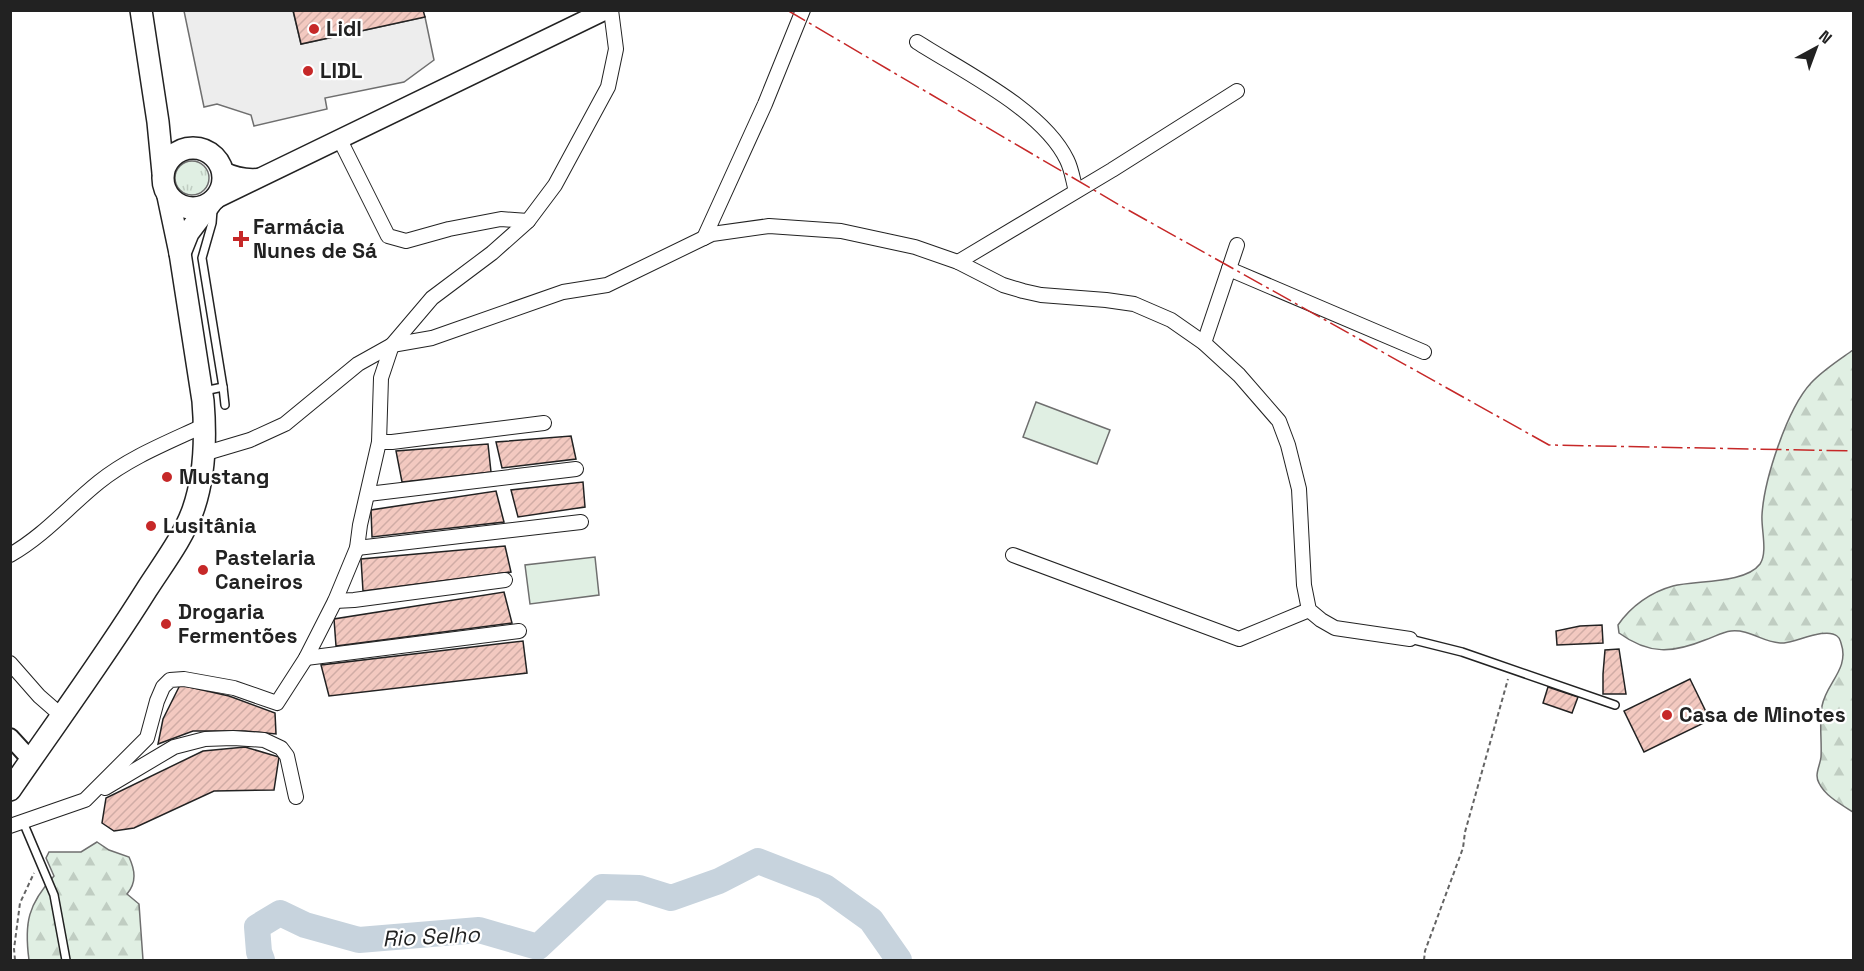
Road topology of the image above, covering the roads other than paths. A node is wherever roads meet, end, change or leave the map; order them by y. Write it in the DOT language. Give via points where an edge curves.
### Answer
graph roads {
  1 [pos="141,10"];
  2 [pos="606,10"];
  3 [pos="611,10"];
  4 [pos="803,10"];
  5 [pos="917,42"];
  6 [pos="1237,90"];
  7 [pos="158,122"];
  8 [pos="340,140"];
  9 [pos="189,147"];
  10 [pos="223,171"];
  11 [pos="163,173"];
  12 [pos="262,177"];
  13 [pos="1076,191"];
  14 [pos="168,196"];
  15 [pos="213,202"];
  16 [pos="528,221"];
  17 [pos="704,238"];
  18 [pos="1237,245"];
  19 [pos="180,253"];
  20 [pos="958,262"];
  21 [pos="1229,268"];
  22 [pos="1204,343"];
  23 [pos="392,345"];
  24 [pos="1424,352"];
  25 [pos="223,387"];
  26 [pos="202,391"];
  27 [pos="225,405"];
  28 [pos="544,423"];
  29 [pos="205,425"];
  30 [pos="379,442"];
  31 [pos="203,454"];
  32 [pos="576,469"];
  33 [pos="368,494"];
  34 [pos="581,522"];
  35 [pos="357,548"];
  36 [pos="10,555"];
  37 [pos="1013,555"];
  38 [pos="506,580"];
  39 [pos="335,601"];
  40 [pos="1309,610"];
  41 [pos="519,632"];
  42 [pos="1410,639"];
  43 [pos="306,658"];
  44 [pos="10,663"];
  45 [pos="1615,705"];
  46 [pos="63,717"];
  47 [pos="10,737"];
  48 [pos="31,760"];
  49 [pos="10,790"];
  50 [pos="296,797"];
  51 [pos="85,800"];
  52 [pos="17,824"];
  53 [pos="66,960"];
  1 -- 7 [label="main road"];
  2 -- 8 [label="main road"];
  3 -- 16 [label="street" via="616,50 608,87 555,185"];
  4 -- 17 [label="street"];
  5 -- 13 [label="street" via="1018,106 1046,130 1067,160"];
  6 -- 13 [label="street"];
  7 -- 9 [label="main road" via="171,137"];
  7 -- 11 [label="main road"];
  8 -- 12 [label="main road"];
  8 -- 16 [label="street" via="388,236 406,241 501,219"];
  9 -- 10 [label="main road" via="213,154"];
  9 -- 11 [label="main road" via="177,152"];
  10 -- 12 [label="main road" via="247,179"];
  10 -- 15 [label="main road" via="222,190"];
  11 -- 14 [label="main road"];
  12 -- 15 [label="main road"];
  13 -- 20 [label="street"];
  14 -- 15 [label="main road" via="187,208"];
  14 -- 19 [label="main road"];
  15 -- 19 [label="main road" via="188,233"];
  15 -- 25 [label="lane" via="212,223 202,258"];
  16 -- 23 [label="street" via="432,298"];
  17 -- 20 [label="street" via="769,226 841,231 915,247"];
  17 -- 23 [label="street" via="607,285 563,292 432,338"];
  18 -- 21 [label="street"];
  19 -- 26 [label="main road"];
  20 -- 22 [label="street" via="1003,285 1041,295 1134,304 1171,320"];
  21 -- 22 [label="street"];
  21 -- 24 [label="street"];
  22 -- 40 [label="street" via="1239,375 1279,421 1299,489"];
  23 -- 30 [label="street" via="381,378"];
  23 -- 31 [label="street" via="358,364 285,424 250,440"];
  25 -- 26 [label="lane"];
  25 -- 27 [label="lane"];
  26 -- 29 [label="main road"];
  28 -- 30 [label="street"];
  29 -- 31 [label="main road"];
  29 -- 36 [label="street" via="120,466 38,538"];
  30 -- 33 [label="street"];
  31 -- 46 [label="main road" via="193,510 179,539"];
  32 -- 33 [label="street"];
  33 -- 35 [label="street"];
  34 -- 35 [label="street"];
  35 -- 39 [label="street"];
  37 -- 40 [label="street" via="1239,639"];
  38 -- 39 [label="street"];
  39 -- 43 [label="street"];
  40 -- 42 [label="street" via="1335,628"];
  41 -- 43 [label="street"];
  42 -- 45 [label="lane" via="1462,651"];
  43 -- 51 [label="street" via="277,703 234,688 170,680 160,694 147,738"];
  44 -- 46 [label="street"];
  46 -- 48 [label="main road"];
  47 -- 48 [label="street"];
  48 -- 49 [label="main road"];
  50 -- 51 [label="street" via="287,756 281,748 264,740 233,738 205,739 174,747"];
  51 -- 52 [label="street"];
  52 -- 53 [label="lane" via="40,860 54,895"];
}
